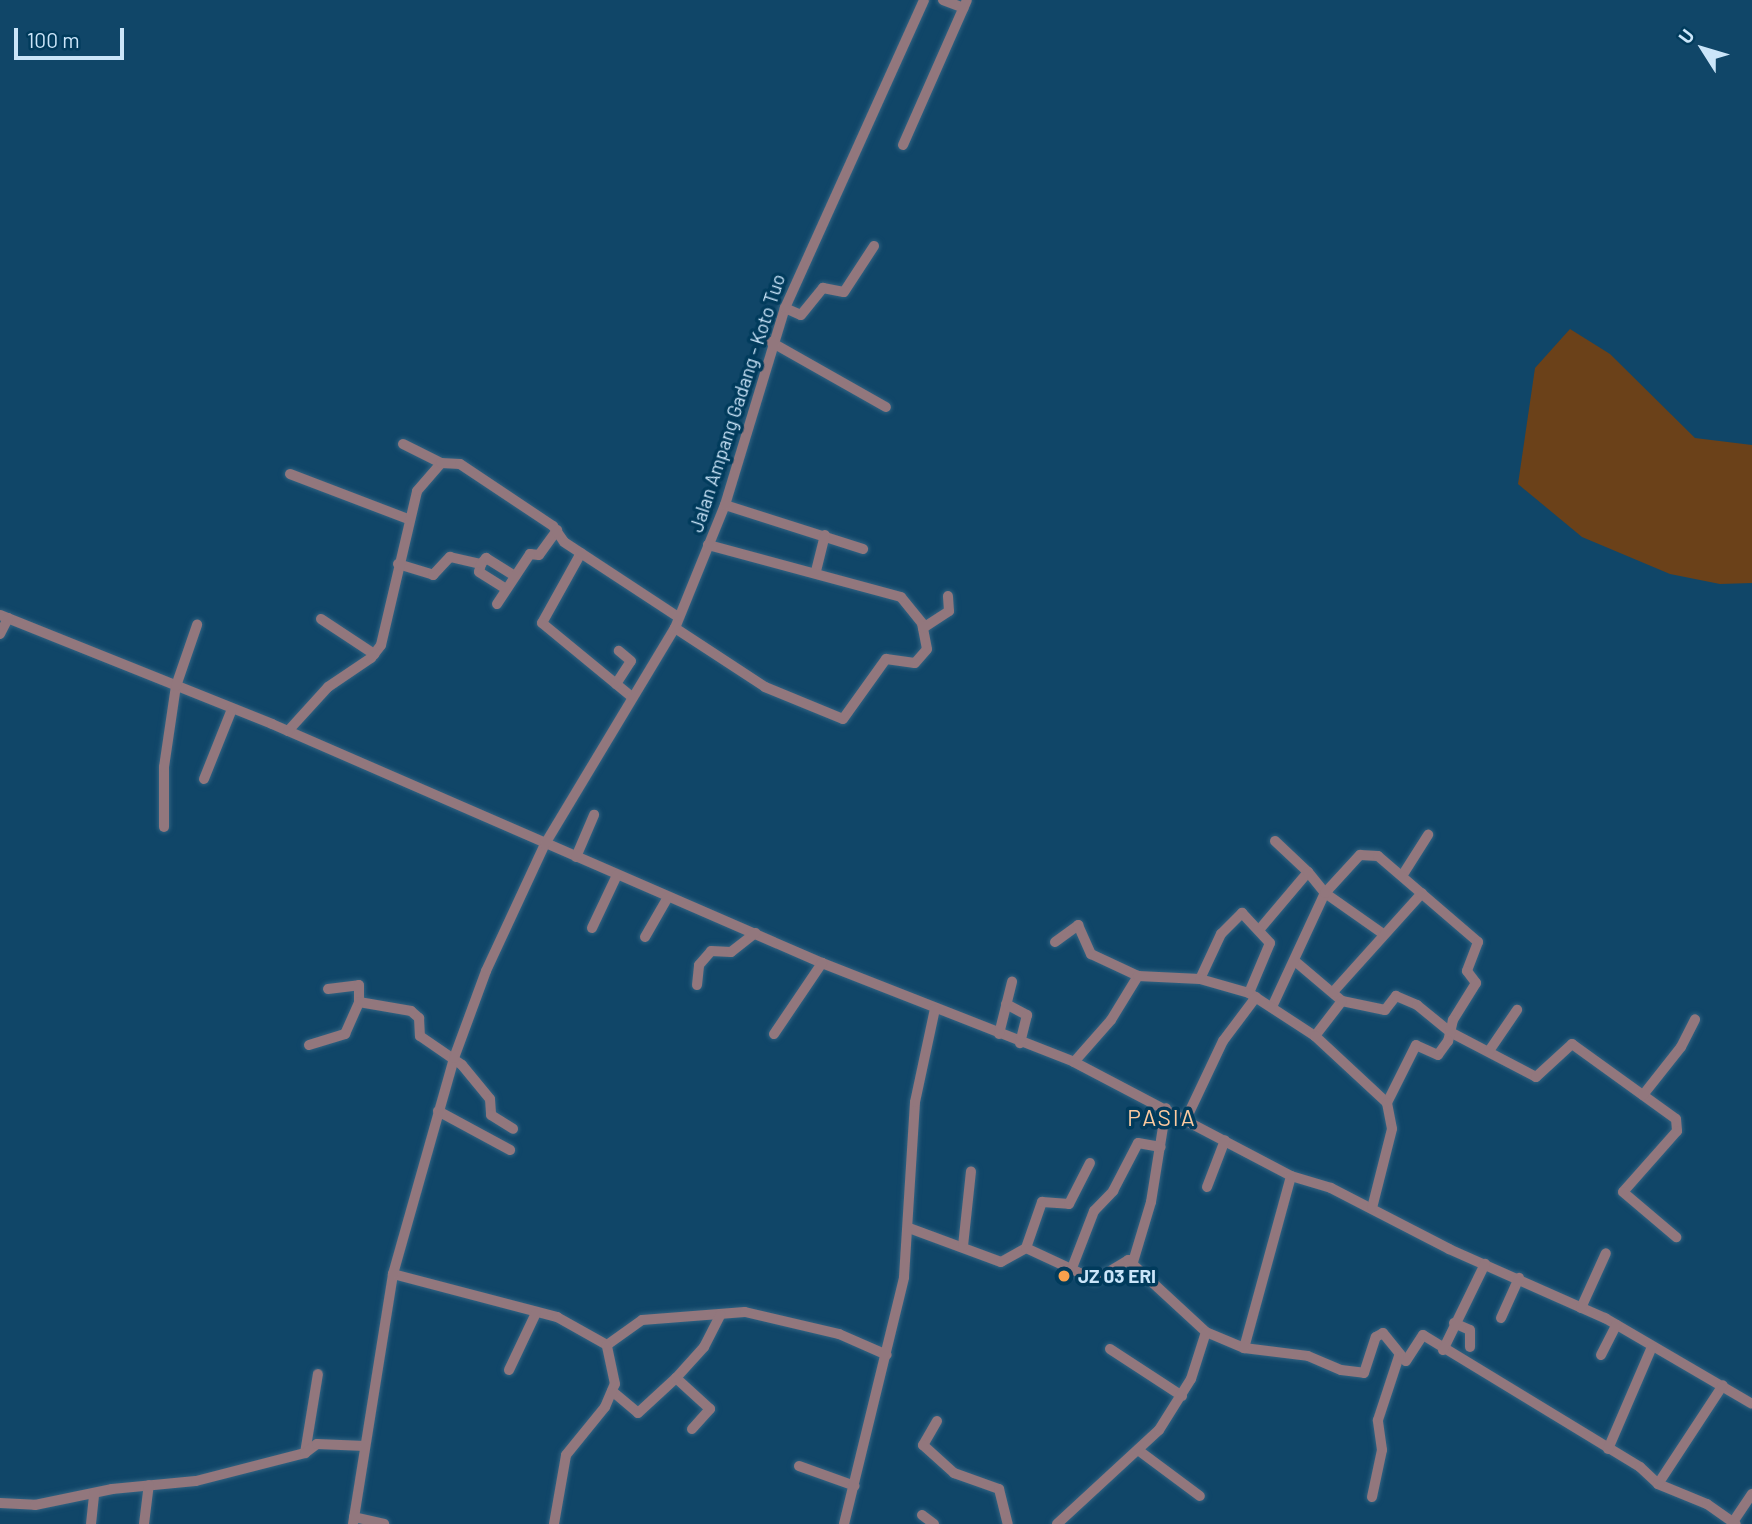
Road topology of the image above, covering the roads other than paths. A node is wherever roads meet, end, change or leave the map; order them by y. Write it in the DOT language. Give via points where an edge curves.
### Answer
graph roads {
  1 [pos="924,0"];
  2 [pos="943,0"];
  3 [pos="966,4"];
  4 [pos="903,145"];
  5 [pos="874,246"];
  6 [pos="785,307"];
  7 [pos="771,342"];
  8 [pos="886,407"];
  9 [pos="403,444"];
  10 [pos="441,463"];
  11 [pos="290,474"];
  12 [pos="725,505"];
  13 [pos="408,519"];
  14 [pos="557,530"];
  15 [pos="825,535"];
  16 [pos="708,545"];
  17 [pos="863,549"];
  18 [pos="581,553"];
  19 [pos="398,564"];
  20 [pos="481,564"];
  21 [pos="816,571"];
  22 [pos="515,576"];
  23 [pos="506,589"];
  24 [pos="948,596"];
  25 [pos="497,604"];
  26 [pos="4,617"];
  27 [pos="678,617"];
  28 [pos="321,619"];
  29 [pos="197,625"];
  30 [pos="675,628"];
  31 [pos="923,628"];
  32 [pos="0,634"];
  33 [pos="619,651"];
  34 [pos="374,654"];
  35 [pos="616,684"];
  36 [pos="176,686"];
  37 [pos="632,697"];
  38 [pos="232,709"];
  39 [pos="288,731"];
  40 [pos="204,779"];
  41 [pos="594,815"];
  42 [pos="164,827"];
  43 [pos="1428,835"];
  44 [pos="1275,841"];
  45 [pos="545,844"];
  46 [pos="576,857"];
  47 [pos="1308,872"];
  48 [pos="617,875"];
  49 [pos="1402,876"];
  50 [pos="1325,893"];
  51 [pos="1422,893"];
  52 [pos="668,897"];
  53 [pos="592,928"];
  54 [pos="1259,930"];
  55 [pos="755,933"];
  56 [pos="1382,933"];
  57 [pos="645,937"];
  58 [pos="1055,942"];
  59 [pos="1296,962"];
  60 [pos="822,963"];
  61 [pos="1138,976"];
  62 [pos="1200,979"];
  63 [pos="1012,982"];
  64 [pos="697,985"];
  65 [pos="328,989"];
  66 [pos="1333,992"];
  67 [pos="1253,995"];
  68 [pos="1342,1001"];
  69 [pos="359,1002"];
  70 [pos="1006,1004"];
  71 [pos="1272,1007"];
  72 [pos="936,1009"];
  73 [pos="1517,1010"];
  74 [pos="1695,1019"];
  75 [pos="1450,1032"];
  76 [pos="774,1034"];
  77 [pos="999,1034"];
  78 [pos="1315,1036"];
  79 [pos="1020,1043"];
  80 [pos="309,1045"];
  81 [pos="1489,1051"];
  82 [pos="454,1058"];
  83 [pos="1074,1062"];
  84 [pos="1643,1095"];
  85 [pos="1387,1103"];
  86 [pos="1166,1108"];
  87 [pos="438,1111"];
  88 [pos="1186,1117"];
  89 [pos="513,1129"];
  90 [pos="1225,1140"];
  91 [pos="1161,1147"];
  92 [pos="510,1150"];
  93 [pos="1090,1163"];
  94 [pos="971,1171"];
  95 [pos="1291,1176"];
  96 [pos="1207,1187"];
  97 [pos="1372,1208"];
  98 [pos="909,1228"];
  99 [pos="1676,1237"];
  100 [pos="963,1246"];
  101 [pos="1026,1248"];
  102 [pos="1606,1253"];
  103 [pos="1133,1262"];
  104 [pos="1485,1264"];
  105 [pos="1072,1268"];
  106 [pos="393,1274"];
  107 [pos="1519,1278"];
  108 [pos="1581,1308"];
  109 [pos="536,1313"];
  110 [pos="720,1315"];
  111 [pos="1501,1318"];
  112 [pos="1454,1323"];
  113 [pos="1616,1325"];
  114 [pos="1206,1332"];
  115 [pos="607,1345"];
  116 [pos="1470,1347"];
  117 [pos="1652,1347"];
  118 [pos="1244,1348"];
  119 [pos="1110,1349"];
  120 [pos="1443,1350"];
  121 [pos="887,1354"];
  122 [pos="1601,1354"];
  123 [pos="1399,1356"];
  124 [pos="509,1370"];
  125 [pos="318,1374"];
  126 [pos="676,1378"];
  127 [pos="1723,1385"];
  128 [pos="612,1391"];
  129 [pos="1182,1396"];
  130 [pos="1752,1404"];
  131 [pos="937,1421"];
  132 [pos="692,1429"];
  133 [pos="365,1446"];
  134 [pos="1608,1449"];
  135 [pos="1138,1450"];
  136 [pos="306,1453"];
  137 [pos="799,1466"];
  138 [pos="1658,1484"];
  139 [pos="149,1485"];
  140 [pos="855,1486"];
  141 [pos="94,1493"];
  142 [pos="1752,1494"];
  143 [pos="1200,1496"];
  144 [pos="1372,1497"];
  145 [pos="0,1503"];
  146 [pos="922,1515"];
  147 [pos="354,1520"];
  148 [pos="1734,1523"];
  149 [pos="91,1524"];
  150 [pos="145,1524"];
  151 [pos="384,1524"];
  152 [pos="554,1524"];
  153 [pos="844,1524"];
  154 [pos="934,1524"];
  155 [pos="1008,1524"];
  156 [pos="1057,1524"];
  1 -- 6 [label="street, Jalan Ampang Gadang - Koto Tuo"];
  2 -- 3 [label="street"];
  3 -- 4 [label="street"];
  5 -- 6 [label="street" via="842,294 823,288 801,315"];
  6 -- 7 [label="street, Jalan Ampang Gadang - Koto Tuo"];
  7 -- 8 [label="street"];
  7 -- 12 [label="street, Jalan Ampang Gadang - Koto Tuo"];
  9 -- 10 [label="street"];
  10 -- 13 [label="street" via="417,491"];
  10 -- 14 [label="street" via="460,464"];
  11 -- 13 [label="street"];
  12 -- 15 [label="street"];
  12 -- 16 [label="street, Jalan Ampang Gadang - Koto Tuo"];
  13 -- 19 [label="street"];
  14 -- 18 [label="street"];
  14 -- 22 [label="street"];
  15 -- 17 [label="street"];
  15 -- 21 [label="street"];
  16 -- 21 [label="street"];
  16 -- 27 [label="street, Jalan Ampang Gadang - Koto Tuo"];
  18 -- 27 [label="street"];
  18 -- 35 [label="street" via="542,623"];
  19 -- 20 [label="street" via="433,575 453,556"];
  19 -- 34 [label="street" via="383,640"];
  20 -- 22 [label="street" via="485,558"];
  20 -- 23 [label="street" via="479,572"];
  21 -- 31 [label="street" via="901,597"];
  22 -- 23 [label="street"];
  23 -- 25 [label="street"];
  24 -- 31 [label="street" via="949,611"];
  26 -- 32 [label="street"];
  26 -- 36 [label="street"];
  27 -- 30 [label="street, Jalan Ampang Gadang - Koto Tuo"];
  28 -- 34 [label="street"];
  29 -- 36 [label="street"];
  30 -- 31 [label="street" via="765,687 842,719 886,659 915,663 926,652"];
  30 -- 37 [label="street, Jalan Ampang Gadang - Koto Tuo"];
  33 -- 35 [label="street" via="631,662"];
  34 -- 39 [label="street" via="328,687"];
  35 -- 37 [label="street"];
  36 -- 38 [label="street"];
  36 -- 42 [label="street" via="164,767"];
  37 -- 45 [label="street, Jalan Ampang Gadang - Koto Tuo"];
  38 -- 39 [label="street"];
  38 -- 40 [label="street"];
  39 -- 45 [label="street"];
  41 -- 46 [label="street"];
  43 -- 49 [label="street"];
  44 -- 47 [label="street"];
  45 -- 46 [label="street"];
  45 -- 82 [label="street, Jalan Ampang Gadang - Koto Tuo" via="510,913"];
  46 -- 48 [label="street"];
  47 -- 50 [label="street"];
  47 -- 54 [label="street"];
  48 -- 52 [label="street"];
  48 -- 53 [label="street"];
  49 -- 50 [label="street" via="1378,856 1365,852"];
  49 -- 51 [label="street"];
  50 -- 56 [label="street"];
  50 -- 59 [label="street"];
  51 -- 56 [label="street"];
  51 -- 75 [label="street" via="1478,943 1467,971 1476,983"];
  52 -- 55 [label="street"];
  52 -- 57 [label="street"];
  54 -- 62 [label="street" via="1246,915 1236,916"];
  54 -- 67 [label="street" via="1270,948"];
  55 -- 60 [label="street"];
  55 -- 64 [label="street" via="731,952 711,951 699,965"];
  56 -- 66 [label="street"];
  58 -- 61 [label="street" via="1078,925 1091,954"];
  59 -- 66 [label="street"];
  59 -- 71 [label="street"];
  60 -- 72 [label="street"];
  60 -- 76 [label="street"];
  61 -- 62 [label="street"];
  61 -- 83 [label="street" via="1111,1020"];
  62 -- 67 [label="street"];
  63 -- 70 [label="street"];
  65 -- 69 [label="street" via="359,985"];
  66 -- 68 [label="street"];
  67 -- 71 [label="street"];
  67 -- 88 [label="street" via="1223,1041"];
  68 -- 75 [label="street" via="1385,1010 1396,996 1417,1005"];
  68 -- 78 [label="street"];
  69 -- 80 [label="street" via="345,1034"];
  69 -- 82 [label="street" via="414,1012 420,1036"];
  70 -- 77 [label="street"];
  70 -- 79 [label="street" via="1027,1015"];
  71 -- 78 [label="street"];
  72 -- 77 [label="street"];
  72 -- 98 [label="street" via="913,1124"];
  73 -- 81 [label="street"];
  74 -- 84 [label="street" via="1681,1047"];
  75 -- 81 [label="street"];
  75 -- 85 [label="street" via="1438,1055 1416,1045"];
  77 -- 79 [label="street"];
  78 -- 85 [label="street"];
  79 -- 83 [label="street"];
  81 -- 84 [label="street" via="1540,1077 1572,1044"];
  82 -- 87 [label="street, Jalan Ampang Gadang - Koto Tuo"];
  82 -- 89 [label="street" via="490,1099 491,1115"];
  83 -- 86 [label="street"];
  84 -- 99 [label="street" via="1679,1127 1623,1192"];
  85 -- 97 [label="street" via="1392,1129"];
  86 -- 88 [label="street"];
  86 -- 91 [label="street"];
  87 -- 92 [label="street"];
  87 -- 106 [label="street, Jalan Ampang Gadang - Koto Tuo"];
  88 -- 90 [label="street"];
  90 -- 95 [label="street"];
  90 -- 96 [label="street"];
  91 -- 103 [label="street"];
  91 -- 105 [label="street" via="1139,1143 1112,1191 1094,1211"];
  93 -- 101 [label="street" via="1069,1204 1042,1202"];
  94 -- 100 [label="street"];
  95 -- 97 [label="street"];
  95 -- 118 [label="street" via="1270,1236"];
  97 -- 104 [label="street"];
  98 -- 100 [label="street"];
  98 -- 121 [label="street"];
  100 -- 101 [label="street" via="1001,1262"];
  101 -- 105 [label="street"];
  102 -- 108 [label="street"];
  103 -- 105 [label="street" via="1122,1261 1100,1280"];
  103 -- 114 [label="street"];
  104 -- 107 [label="street"];
  104 -- 112 [label="street"];
  106 -- 109 [label="street" via="451,1293 498,1298"];
  106 -- 133 [label="street, Jalan Ampang Gadang - Koto Tuo"];
  107 -- 108 [label="street"];
  107 -- 111 [label="street"];
  108 -- 113 [label="street"];
  109 -- 115 [label="street" via="566,1321"];
  109 -- 124 [label="street"];
  110 -- 115 [label="street" via="642,1320"];
  110 -- 121 [label="street" via="745,1312 776,1319 839,1334"];
  110 -- 126 [label="street" via="704,1347"];
  112 -- 116 [label="street" via="1472,1333"];
  112 -- 120 [label="street"];
  113 -- 117 [label="street"];
  113 -- 122 [label="street"];
  114 -- 118 [label="street"];
  114 -- 129 [label="street"];
  115 -- 128 [label="street"];
  117 -- 127 [label="street"];
  117 -- 134 [label="street"];
  118 -- 123 [label="street" via="1308,1356 1340,1370 1364,1373 1376,1337 1383,1333"];
  119 -- 129 [label="street"];
  120 -- 123 [label="street" via="1423,1335 1409,1359"];
  120 -- 134 [label="street"];
  121 -- 140 [label="street"];
  123 -- 144 [label="street" via="1378,1420 1382,1450"];
  125 -- 136 [label="street"];
  126 -- 128 [label="street" via="638,1413"];
  126 -- 132 [label="street" via="710,1409"];
  127 -- 130 [label="street"];
  127 -- 138 [label="street"];
  128 -- 152 [label="street" via="566,1455"];
  129 -- 135 [label="street"];
  131 -- 155 [label="street" via="923,1445 954,1473 999,1489 1004,1502 1002,1520"];
  133 -- 136 [label="street" via="317,1444"];
  133 -- 147 [label="street, Jalan Ampang Gadang - Koto Tuo"];
  134 -- 138 [label="street"];
  135 -- 143 [label="street"];
  135 -- 156 [label="street"];
  136 -- 139 [label="street" via="196,1481"];
  137 -- 140 [label="street"];
  138 -- 148 [label="street"];
  139 -- 141 [label="street"];
  139 -- 150 [label="street"];
  140 -- 153 [label="street"];
  141 -- 145 [label="street" via="35,1505"];
  141 -- 149 [label="street"];
  142 -- 148 [label="street"];
  146 -- 154 [label="street"];
  147 -- 151 [label="street"];
}
